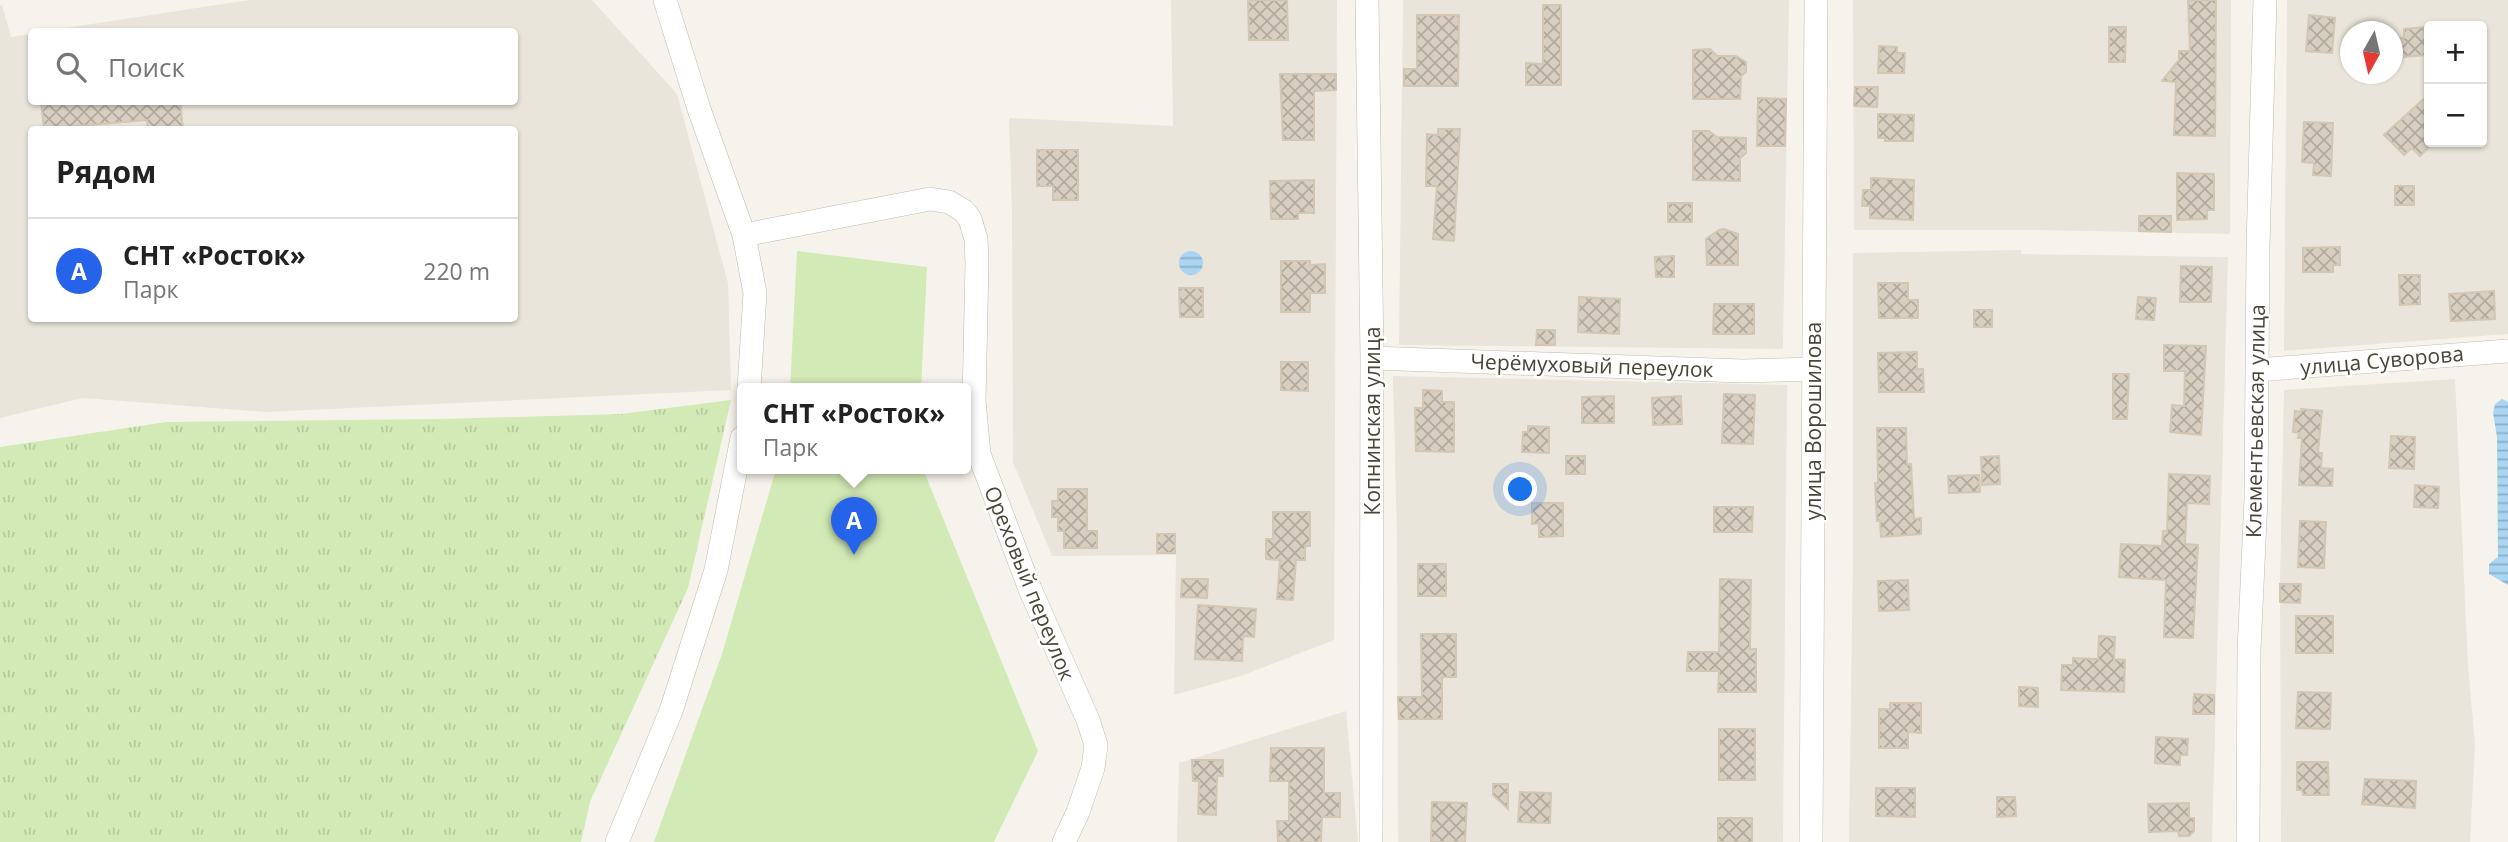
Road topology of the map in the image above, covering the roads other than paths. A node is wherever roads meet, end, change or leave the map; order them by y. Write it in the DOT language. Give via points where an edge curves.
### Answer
graph roads {
  1 [pos="665,0"];
  2 [pos="1367,0"];
  3 [pos="1816,0"];
  4 [pos="2265,0"];
  5 [pos="744,235"];
  6 [pos="2508,351"];
  7 [pos="1372,358"];
  8 [pos="1813,369"];
  9 [pos="2257,370"];
  10 [pos="750,383"];
  11 [pos="737,463"];
  12 [pos="617,842"];
  13 [pos="1064,842"];
  14 [pos="1371,842"];
  15 [pos="1811,842"];
  16 [pos="2248,842"];
  1 -- 5 [label="street"];
  2 -- 7 [label="street, Копнинская улица"];
  3 -- 8 [label="street, улица Ворошилова"];
  4 -- 9 [label="street, Клементьевская улица"];
  5 -- 10 [label="street" via="755,293"];
  5 -- 13 [label="street, Ореховый переулок" via="930,199 949,202 970,219 976,239 974,401 979,454 1096,745 1093,768"];
  6 -- 9 [label="street, улица Суворова"];
  7 -- 8 [label="street, Черёмуховый переулок" via="1744,371"];
  7 -- 14 [label="street, Копнинская улица"];
  8 -- 15 [label="street, улица Ворошилова"];
  9 -- 16 [label="street, Клементьевская улица"];
  11 -- 12 [label="street" via="716,570 671,711"];
}
